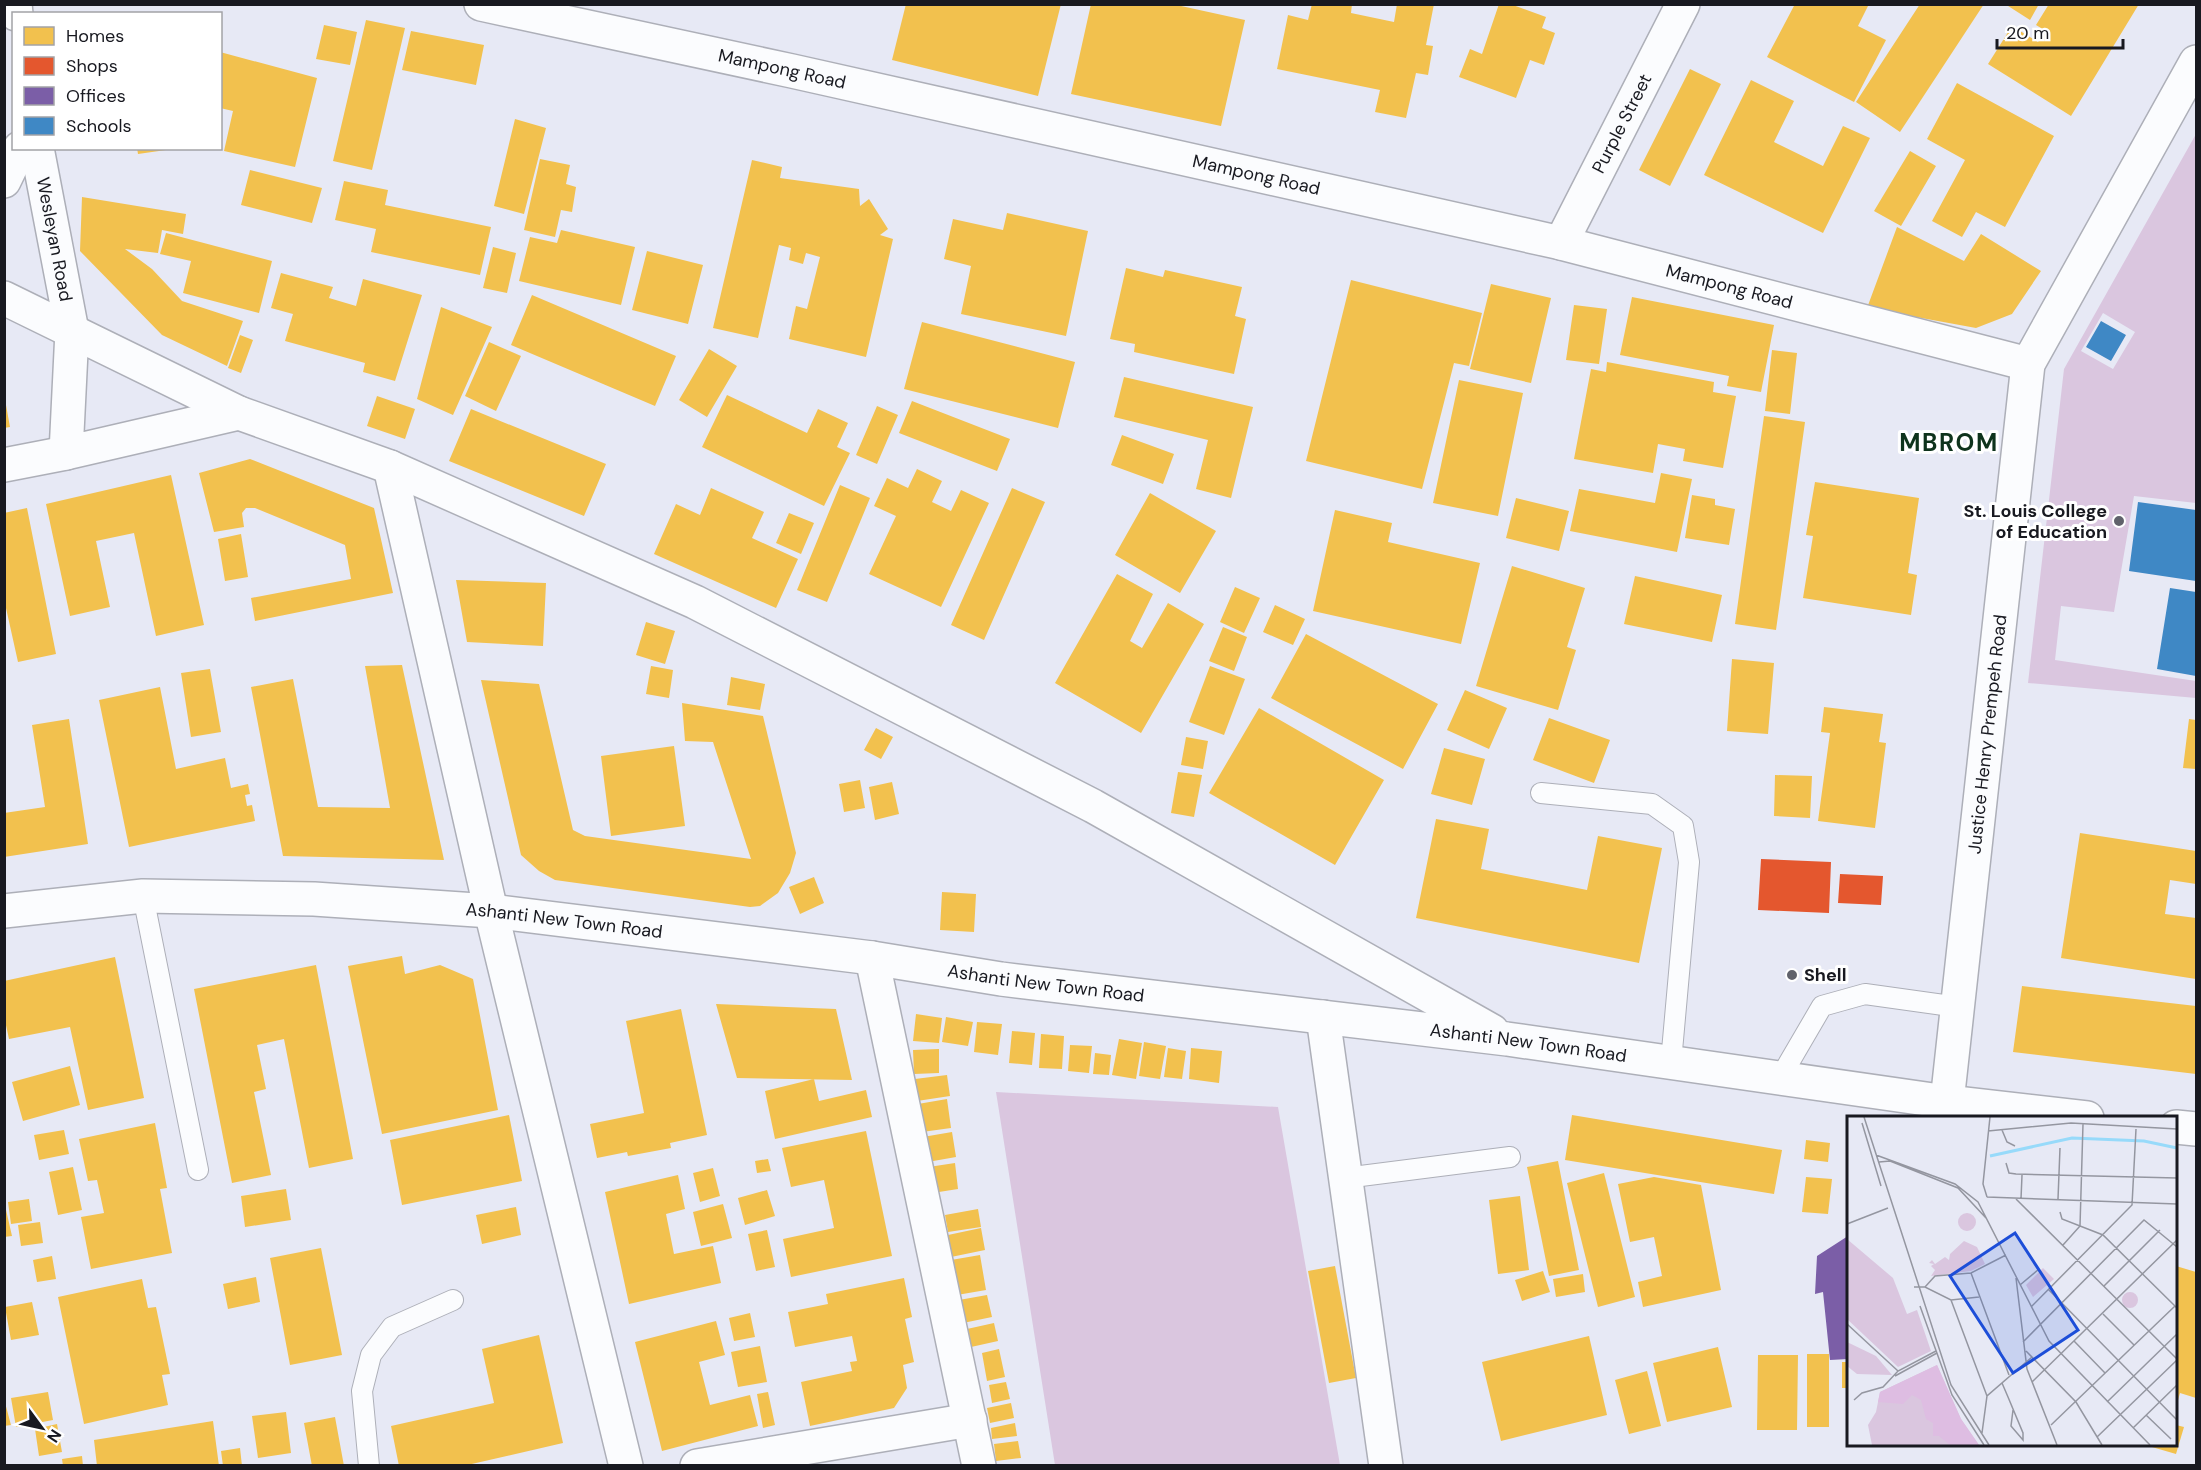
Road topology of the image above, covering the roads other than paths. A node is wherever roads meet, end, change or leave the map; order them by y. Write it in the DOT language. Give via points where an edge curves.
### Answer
graph roads {
  1 [pos="481,4"];
  2 [pos="1683,4"];
  3 [pos="2196,62"];
  4 [pos="19,150"];
  5 [pos="37,150"];
  6 [pos="4,181"];
  7 [pos="1561,243"];
  8 [pos="4,298"];
  9 [pos="72,331"];
  10 [pos="2028,364"];
  11 [pos="239,413"];
  12 [pos="66,453"];
  13 [pos="4,465"];
  14 [pos="390,467"];
  15 [pos="1541,793"];
  16 [pos="143,896"];
  17 [pos="4,911"];
  18 [pos="491,911"];
  19 [pos="872,958"];
  20 [pos="1958,1007"];
  21 [pos="1323,1017"];
  22 [pos="1507,1039"];
  23 [pos="1671,1062"];
  24 [pos="1780,1078"];
  25 [pos="1947,1102"];
  26 [pos="2070,1116"];
  27 [pos="2177,1127"];
  28 [pos="2196,1129"];
  29 [pos="1510,1157"];
  30 [pos="198,1170"];
  31 [pos="1346,1178"];
  32 [pos="453,1300"];
  33 [pos="970,1420"];
  34 [pos="369,1466"];
  35 [pos="626,1466"];
  36 [pos="697,1466"];
  37 [pos="979,1466"];
  38 [pos="1386,1466"];
  1 -- 7 [label="street, Mampong Road"];
  2 -- 7 [label="street, Purple Street"];
  3 -- 10 [label="street"];
  4 -- 6 [label="street"];
  5 -- 9 [label="street, Wesleyan Road"];
  7 -- 10 [label="street, Mampong Road"];
  8 -- 9 [label="street"];
  9 -- 11 [label="street"];
  9 -- 12 [label="street, Wesleyan Road"];
  10 -- 20 [label="street, Justice Henry Prempeh Road"];
  11 -- 12 [label="street"];
  11 -- 14 [label="street"];
  12 -- 13 [label="street"];
  14 -- 18 [label="street"];
  14 -- 22 [label="street" via="716,613 1093,806"];
  15 -- 23 [label="lane" via="1652,804 1683,826 1689,862"];
  16 -- 17 [label="street, Ashanti New Town Road"];
  16 -- 18 [label="street, Ashanti New Town Road" via="314,898"];
  16 -- 30 [label="lane"];
  18 -- 19 [label="street, Ashanti New Town Road"];
  18 -- 35 [label="street"];
  19 -- 21 [label="street, Ashanti New Town Road" via="1001,979"];
  19 -- 33 [label="street"];
  20 -- 24 [label="lane" via="1865,994 1822,1006"];
  20 -- 25 [label="street, Justice Henry Prempeh Road"];
  21 -- 22 [label="street, Ashanti New Town Road"];
  21 -- 31 [label="street"];
  22 -- 23 [label="street, Ashanti New Town Road"];
  23 -- 24 [label="street, Ashanti New Town Road"];
  24 -- 25 [label="street, Ashanti New Town Road"];
  25 -- 26 [label="street, Ashanti New Town Road"];
  27 -- 28 [label="street"];
  29 -- 31 [label="lane"];
  31 -- 38 [label="street"];
  32 -- 34 [label="lane" via="392,1327 371,1355 362,1391"];
  33 -- 36 [label="street"];
  33 -- 37 [label="street"];
}
